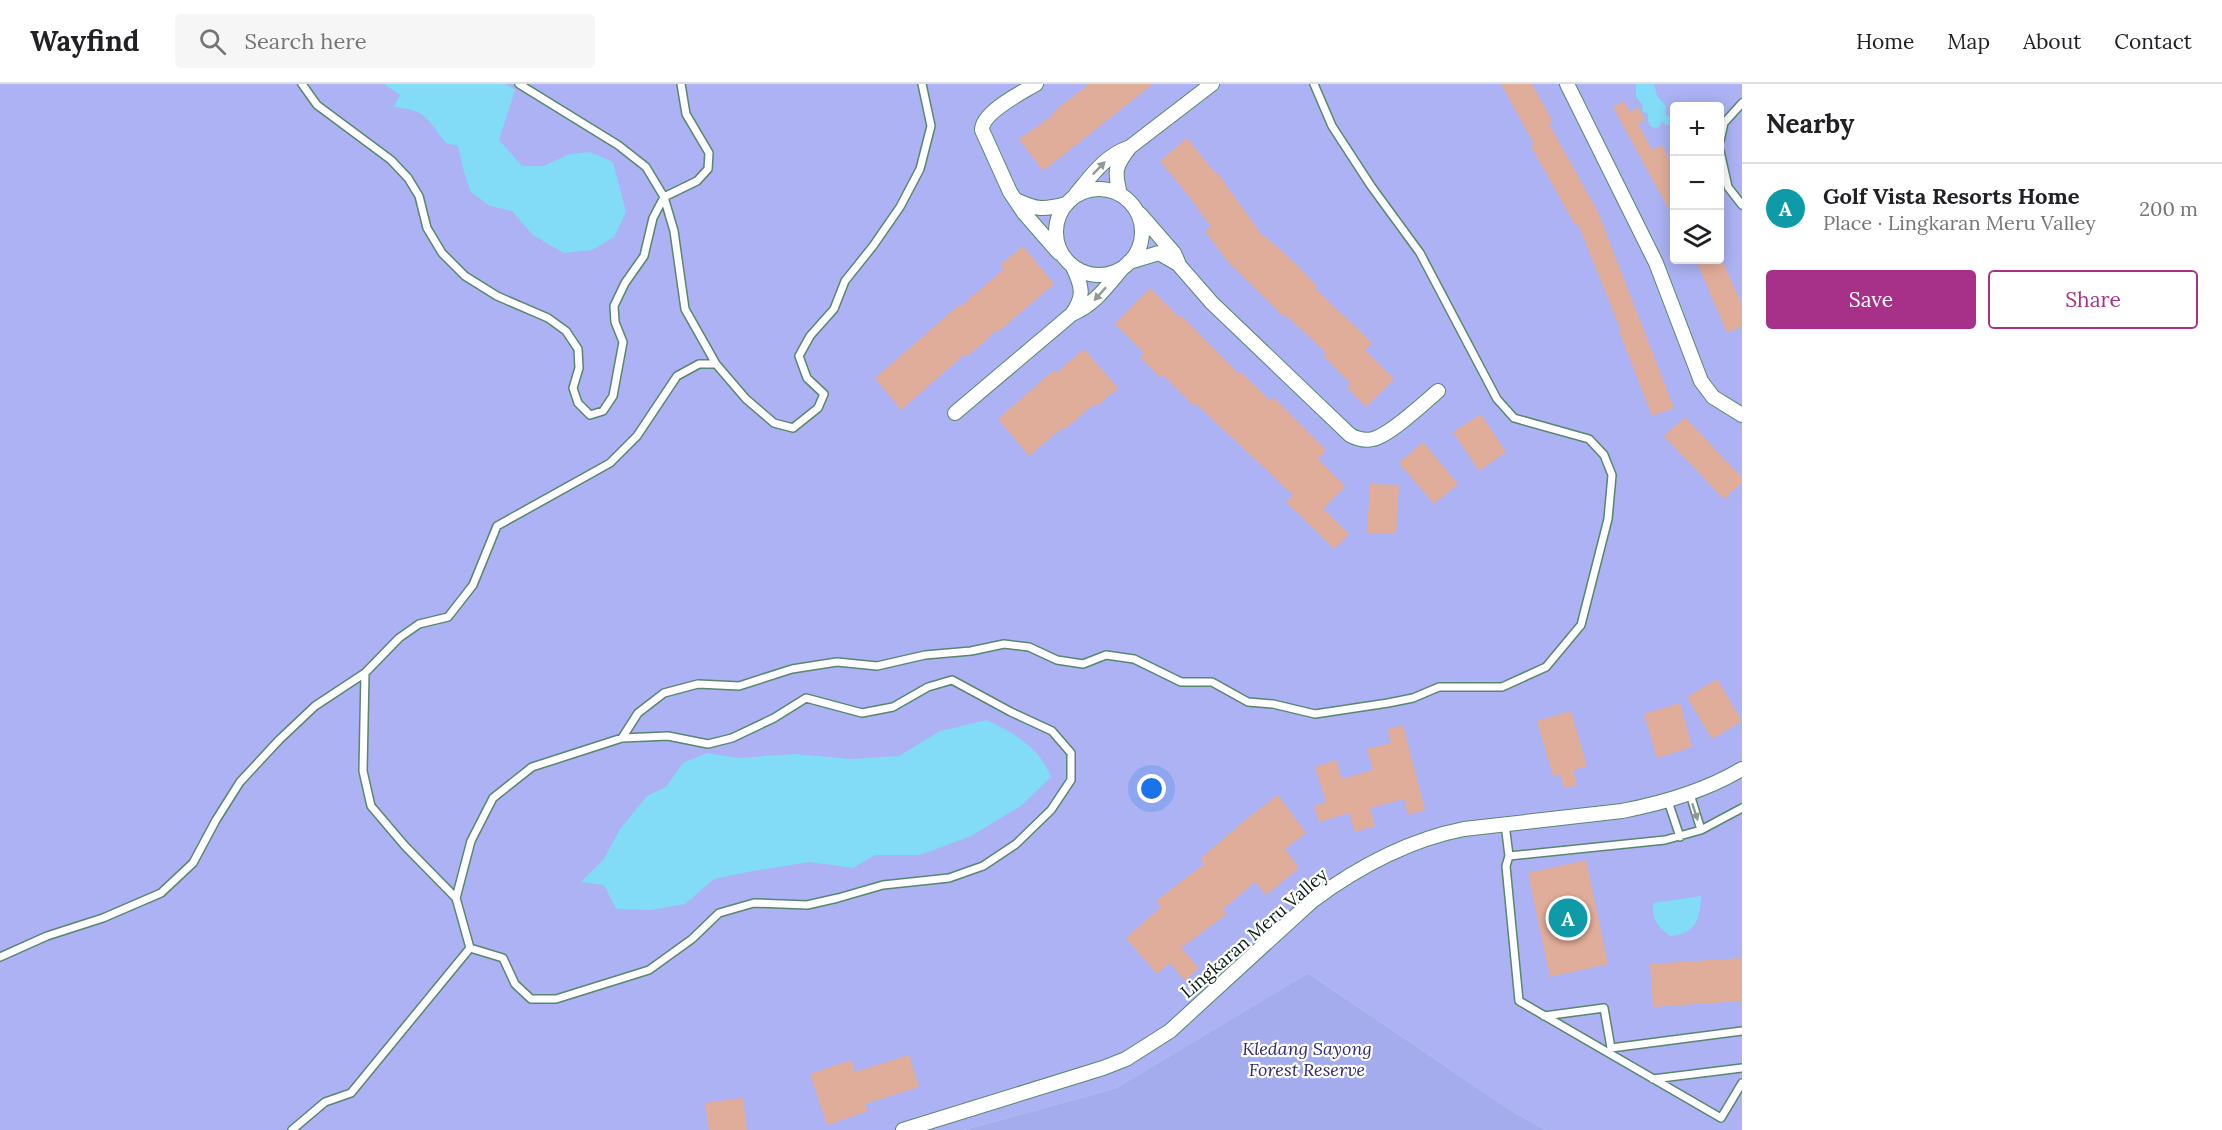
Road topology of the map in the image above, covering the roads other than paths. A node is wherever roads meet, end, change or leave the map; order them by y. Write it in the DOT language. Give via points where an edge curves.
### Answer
graph roads {
  1 [pos="302,84"];
  2 [pos="519,84"];
  3 [pos="681,84"];
  4 [pos="922,84"];
  5 [pos="1021,84"];
  6 [pos="1036,84"];
  7 [pos="1212,84"];
  8 [pos="1314,84"];
  9 [pos="1567,84"];
  10 [pos="1742,103"];
  11 [pos="999,107"];
  12 [pos="1724,123"];
  13 [pos="1130,147"];
  14 [pos="1720,156"];
  15 [pos="1120,194"];
  16 [pos="664,197"];
  17 [pos="1016,200"];
  18 [pos="1070,200"];
  19 [pos="1742,205"];
  20 [pos="1136,209"];
  21 [pos="1069,263"];
  22 [pos="1178,264"];
  23 [pos="1126,265"];
  24 [pos="1072,314"];
  25 [pos="716,363"];
  26 [pos="1438,392"];
  27 [pos="955,413"];
  28 [pos="1742,415"];
  29 [pos="365,673"];
  30 [pos="622,738"];
  31 [pos="1742,769"];
  32 [pos="1689,794"];
  33 [pos="1668,801"];
  34 [pos="1742,808"];
  35 [pos="1505,824"];
  36 [pos="1701,830"];
  37 [pos="1680,837"];
  38 [pos="1509,856"];
  39 [pos="456,898"];
  40 [pos="470,948"];
  41 [pos="0,957"];
  42 [pos="1544,1016"];
  43 [pos="1742,1031"];
  44 [pos="1610,1051"];
  45 [pos="1742,1068"];
  46 [pos="1653,1079"];
  47 [pos="1742,1083"];
  48 [pos="292,1130"];
  49 [pos="903,1130"];
  1 -- 16 [label="lane" via="317,105 391,160 408,178 419,196 427,228 442,253 465,276 497,296 549,318 566,331 578,349 579,368 573,388 578,403 590,415 603,411 612,396 623,342 614,306 644,256 653,218"];
  2 -- 16 [label="lane" via="618,145 646,167"];
  3 -- 16 [label="lane" via="686,114 709,153 708,169 698,181"];
  4 -- 25 [label="lane" via="931,126 920,169 900,207 845,281 834,309 810,336 799,356 807,378 824,394 818,408 793,428 774,423 746,399"];
  5 -- 11 [label="street"];
  6 -- 11 [label="street"];
  7 -- 13 [label="street"];
  8 -- 30 [label="lane" via="1332,126 1420,253 1497,399 1514,418 1590,439 1604,455 1612,475 1608,519 1581,625 1546,667 1502,687 1439,687 1413,698 1315,714 1248,702 1212,682 1181,682 1134,659 1106,655 1083,664 1057,660 1029,647 1004,644 877,666 837,662 792,669 739,686 698,684 664,693 638,713"];
  9 -- 28 [label="street" via="1656,263 1701,381 1713,397"];
  10 -- 12 [label="lane"];
  11 -- 17 [label="street" via="986,118 982,130"];
  13 -- 15 [label="street" via="1116,172"];
  18 -- 13 [label="street, one-way" via="1101,164"];
  14 -- 19 [label="lane" via="1728,187"];
  15 -- 18 [label="street" via="1097,189"];
  15 -- 20 [label="street"];
  16 -- 25 [label="lane" via="674,231 685,309"];
  17 -- 18 [label="street" via="1046,210"];
  17 -- 21 [label="street"];
  18 -- 21 [label="street" via="1056,225 1056,237"];
  20 -- 22 [label="street" via="1174,253"];
  20 -- 23 [label="street" via="1141,242"];
  21 -- 23 [label="street" via="1093,275 1104,275"];
  21 -- 24 [label="street" via="1082,291"];
  22 -- 23 [label="street" via="1159,253"];
  22 -- 26 [label="street" via="1212,303 1350,435 1375,439"];
  23 -- 24 [label="street, one-way" via="1095,300"];
  24 -- 27 [label="street"];
  25 -- 29 [label="lane" via="699,364 677,376 637,436 610,463 497,526 472,585 448,617 419,624 399,638"];
  29 -- 39 [label="lane" via="363,771 371,806"];
  29 -- 41 [label="lane" via="315,706 271,748 240,782 193,862 161,893"];
  30 -- 39 [label="lane" via="532,767 493,798 471,841"];
  30 -- 40 [label="lane" via="668,736 708,744 732,738 806,698 862,713 893,707 928,687 952,680 1052,731 1071,753 1071,780 1051,810 1030,831 983,866 949,878 883,885 807,905 754,903 718,913 692,939 649,970 556,999 531,999 515,984 503,958"];
  31 -- 32 [label="street, Lingkaran Meru Valley"];
  32 -- 33 [label="street, Lingkaran Meru Valley"];
  32 -- 36 [label="lane, one-way"];
  33 -- 35 [label="street, Lingkaran Meru Valley" via="1622,811"];
  33 -- 37 [label="lane"];
  34 -- 36 [label="lane"];
  35 -- 38 [label="lane"];
  35 -- 49 [label="street, Lingkaran Meru Valley" via="1439,834 1360,868 1312,902 1170,1031 1126,1059"];
  36 -- 37 [label="lane"];
  37 -- 38 [label="lane"];
  38 -- 42 [label="lane" via="1506,866 1519,1001"];
  39 -- 40 [label="lane"];
  40 -- 48 [label="lane" via="351,1093 325,1102"];
  42 -- 44 [label="lane"];
  42 -- 44 [label="lane" via="1605,1008"];
  43 -- 44 [label="lane"];
  44 -- 46 [label="lane"];
  45 -- 46 [label="lane"];
  46 -- 47 [label="lane" via="1721,1118"];
}
